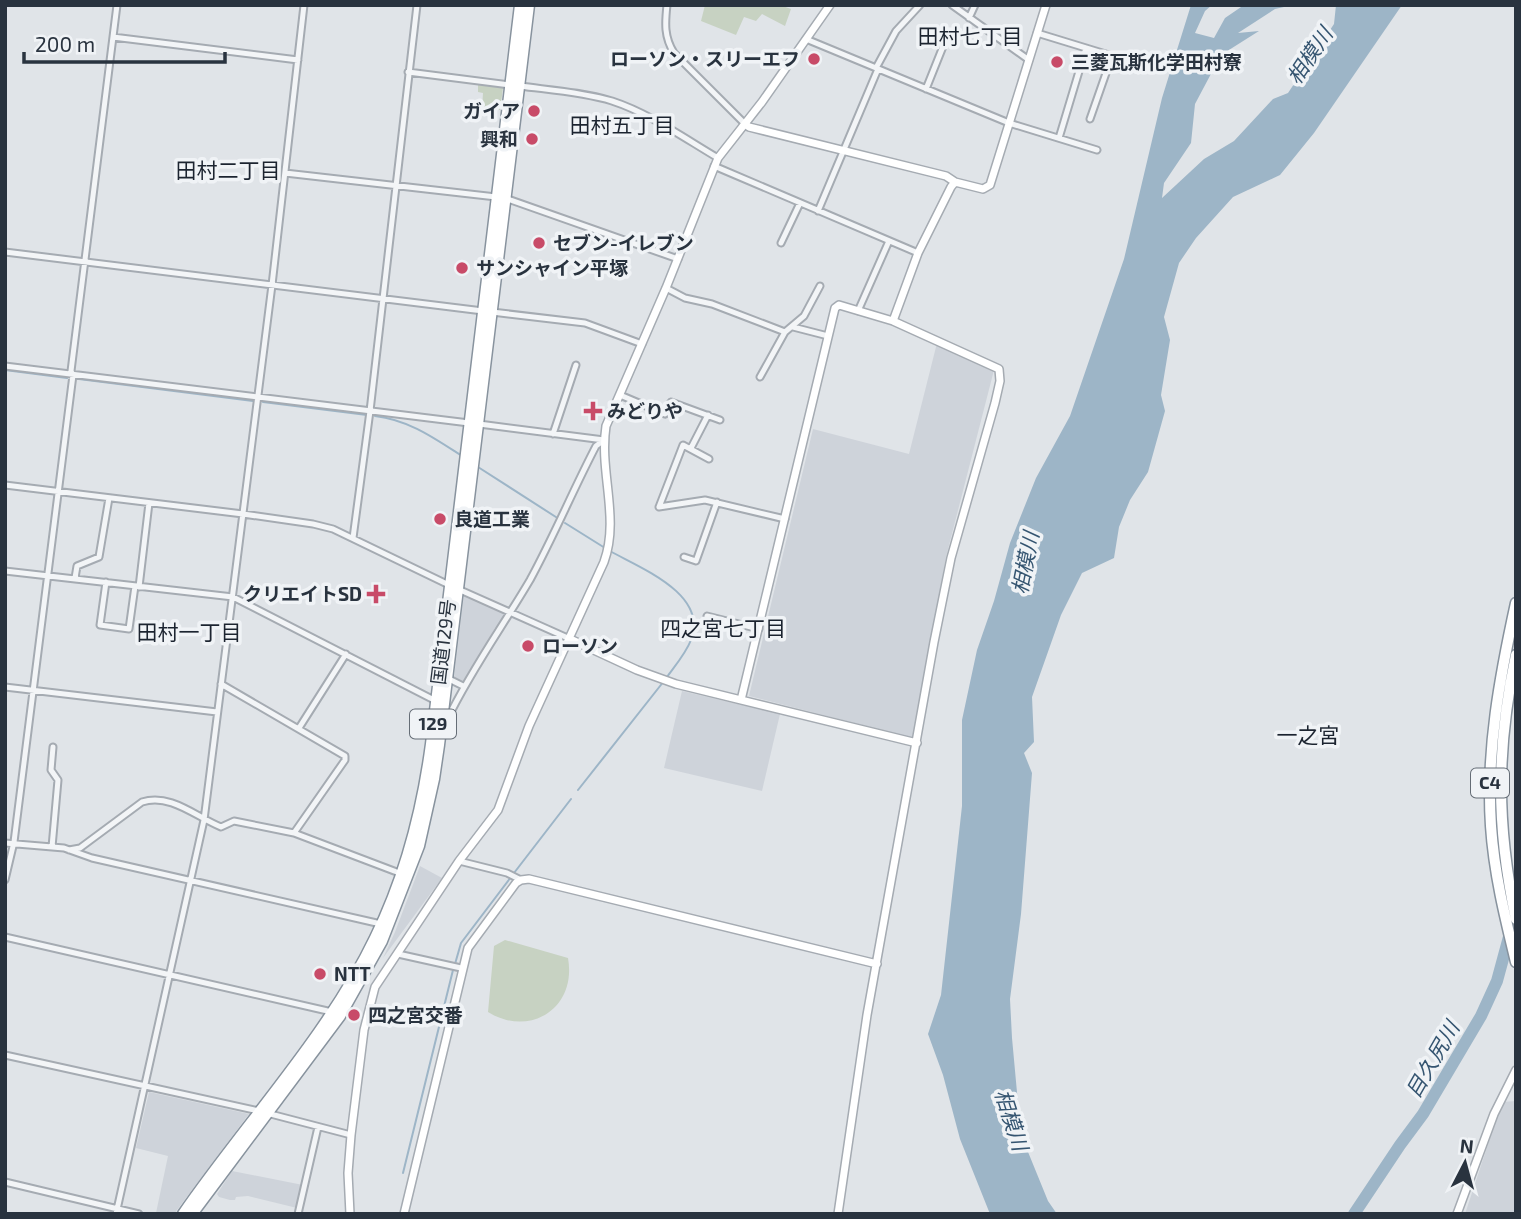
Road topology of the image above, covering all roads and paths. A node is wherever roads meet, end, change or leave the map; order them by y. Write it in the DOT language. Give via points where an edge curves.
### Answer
graph roads {
  1 [pos="117,5"];
  2 [pos="304,5"];
  3 [pos="417,5"];
  4 [pos="520,5"];
  5 [pos="529,5"];
  6 [pos="667,5"];
  7 [pos="830,5"];
  8 [pos="920,5"];
  9 [pos="952,5"];
  10 [pos="975,5"];
  11 [pos="1046,5"];
  12 [pos="969,18"];
  13 [pos="1037,33"];
  14 [pos="113,37"];
  15 [pos="806,38"];
  16 [pos="944,44"];
  17 [pos="1086,48"];
  18 [pos="1112,56"];
  19 [pos="1122,59"];
  20 [pos="298,60"];
  21 [pos="1029,60"];
  22 [pos="877,69"];
  23 [pos="408,72"];
  24 [pos="515,86"];
  25 [pos="926,89"];
  26 [pos="1090,119"];
  27 [pos="1009,123"];
  28 [pos="745,124"];
  29 [pos="1059,138"];
  30 [pos="1097,150"];
  31 [pos="845,151"];
  32 [pos="716,162"];
  33 [pos="285,173"];
  34 [pos="956,182"];
  35 [pos="396,184"];
  36 [pos="501,197"];
  37 [pos="800,203"];
  38 [pos="818,211"];
  39 [pos="890,241"];
  40 [pos="781,243"];
  41 [pos="5,252"];
  42 [pos="918,253"];
  43 [pos="678,259"];
  44 [pos="86,262"];
  45 [pos="272,285"];
  46 [pos="820,286"];
  47 [pos="666,288"];
  48 [pos="383,299"];
  49 [pos="487,311"];
  50 [pos="858,311"];
  51 [pos="893,321"];
  52 [pos="793,327"];
  53 [pos="785,332"];
  54 [pos="828,336"];
  55 [pos="642,344"];
  56 [pos="576,365"];
  57 [pos="5,366"];
  58 [pos="73,375"];
  59 [pos="760,377"];
  60 [pos="620,395"];
  61 [pos="257,398"];
  62 [pos="370,411"];
  63 [pos="708,415"];
  64 [pos="720,420"];
  65 [pos="474,423"];
  66 [pos="552,434"];
  67 [pos="604,440"];
  68 [pos="691,448"];
  69 [pos="709,458"];
  70 [pos="5,485"];
  71 [pos="59,492"];
  72 [pos="109,498"];
  73 [pos="717,502"];
  74 [pos="149,503"];
  75 [pos="243,514"];
  76 [pos="785,519"];
  77 [pos="353,538"];
  78 [pos="684,557"];
  79 [pos="5,570"];
  80 [pos="48,575"];
  81 [pos="75,579"];
  82 [pos="106,582"];
  83 [pos="137,586"];
  84 [pos="454,587"];
  85 [pos="233,597"];
  86 [pos="1516,603"];
  87 [pos="511,612"];
  88 [pos="706,616"];
  89 [pos="758,629"];
  90 [pos="570,639"];
  91 [pos="346,654"];
  92 [pos="1516,654"];
  93 [pos="447,678"];
  94 [pos="221,684"];
  95 [pos="463,686"];
  96 [pos="5,687"];
  97 [pos="33,690"];
  98 [pos="445,694"];
  99 [pos="457,699"];
  100 [pos="741,700"];
  101 [pos="436,701"];
  102 [pos="217,712"];
  103 [pos="442,718"];
  104 [pos="299,728"];
  105 [pos="917,743"];
  106 [pos="53,747"];
  107 [pos="204,820"];
  108 [pos="294,833"];
  109 [pos="14,842"];
  110 [pos="5,843"];
  111 [pos="52,847"];
  112 [pos="69,850"];
  113 [pos="459,861"];
  114 [pos="405,875"];
  115 [pos="518,877"];
  116 [pos="5,880"];
  117 [pos="192,881"];
  118 [pos="1516,919"];
  119 [pos="385,925"];
  120 [pos="5,937"];
  121 [pos="398,954"];
  122 [pos="1516,962"];
  123 [pos="877,964"];
  124 [pos="461,968"];
  125 [pos="170,975"];
  126 [pos="358,977"];
  127 [pos="375,987"];
  128 [pos="332,1012"];
  129 [pos="5,1055"];
  130 [pos="1516,1070"];
  131 [pos="146,1088"];
  132 [pos="262,1112"];
  133 [pos="318,1127"];
  134 [pos="351,1135"];
  135 [pos="5,1182"];
  136 [pos="117,1211"];
  137 [pos="139,1214"];
  138 [pos="183,1214"];
  139 [pos="192,1214"];
  140 [pos="298,1214"];
  141 [pos="350,1214"];
  142 [pos="404,1214"];
  143 [pos="838,1214"];
  144 [pos="1457,1214"];
  1 -- 14 [label="street"];
  2 -- 20 [label="street"];
  3 -- 23 [label="street"];
  4 -- 24 [label="highway, 国道129号 / 129"];
  5 -- 24 [label="highway, 国道129号 / 129"];
  6 -- 28 [label="street" via="668,44"];
  7 -- 15 [label="street"];
  8 -- 22 [label="street" via="897,31"];
  9 -- 12 [label="street"];
  10 -- 12 [label="street"];
  11 -- 13 [label="street"];
  12 -- 21 [label="street"];
  13 -- 17 [label="street"];
  13 -- 21 [label="street"];
  14 -- 20 [label="street"];
  14 -- 44 [label="street"];
  15 -- 22 [label="street"];
  15 -- 28 [label="street"];
  16 -- 25 [label="street"];
  17 -- 18 [label="street"];
  17 -- 29 [label="street"];
  18 -- 19 [label="street"];
  18 -- 26 [label="street"];
  20 -- 33 [label="street"];
  21 -- 27 [label="street"];
  22 -- 25 [label="street"];
  22 -- 31 [label="street"];
  23 -- 24 [label="street"];
  23 -- 35 [label="street"];
  24 -- 32 [label="street" via="611,101 637,111"];
  24 -- 36 [label="highway, 国道129号 / 129"];
  25 -- 27 [label="street"];
  27 -- 29 [label="street"];
  27 -- 34 [label="street" via="987,188"];
  28 -- 31 [label="street"];
  28 -- 32 [label="street"];
  29 -- 30 [label="street"];
  31 -- 34 [label="street"];
  31 -- 38 [label="street"];
  32 -- 37 [label="street"];
  32 -- 43 [label="street"];
  33 -- 35 [label="street"];
  33 -- 45 [label="street"];
  34 -- 42 [label="street"];
  35 -- 36 [label="street"];
  35 -- 48 [label="street"];
  36 -- 43 [label="street"];
  36 -- 49 [label="highway, 国道129号 / 129"];
  37 -- 38 [label="street"];
  37 -- 40 [label="street"];
  38 -- 39 [label="street"];
  39 -- 42 [label="street"];
  39 -- 50 [label="street"];
  41 -- 44 [label="street"];
  42 -- 51 [label="street"];
  43 -- 47 [label="street"];
  44 -- 45 [label="street"];
  44 -- 58 [label="street"];
  45 -- 48 [label="street"];
  45 -- 61 [label="street"];
  46 -- 52 [label="street"];
  47 -- 53 [label="street"];
  47 -- 55 [label="street"];
  48 -- 49 [label="street"];
  48 -- 62 [label="street"];
  49 -- 55 [label="street" via="585,323"];
  49 -- 65 [label="highway, 国道129号 / 129"];
  50 -- 51 [label="street"];
  50 -- 54 [label="street" via="835,308"];
  51 -- 105 [label="street" via="994,365 1000,374 951,558"];
  52 -- 53 [label="street"];
  52 -- 54 [label="street"];
  53 -- 59 [label="street"];
  54 -- 76 [label="street"];
  55 -- 60 [label="street"];
  56 -- 66 [label="street"];
  57 -- 58 [label="street"];
  58 -- 61 [label="street"];
  58 -- 71 [label="street"];
  60 -- 63 [label="street" via="665,414 671,402"];
  60 -- 67 [label="street"];
  61 -- 62 [label="street"];
  61 -- 75 [label="street"];
  62 -- 65 [label="street"];
  62 -- 77 [label="street"];
  63 -- 64 [label="street"];
  63 -- 68 [label="street"];
  65 -- 66 [label="street"];
  65 -- 84 [label="highway, 国道129号 / 129"];
  66 -- 67 [label="street"];
  67 -- 87 [label="street" via="596,446 558,528"];
  67 -- 90 [label="street" via="611,514 608,550"];
  68 -- 69 [label="street"];
  68 -- 73 [label="street" via="683,445 659,508"];
  70 -- 71 [label="street"];
  71 -- 72 [label="street"];
  71 -- 80 [label="street"];
  72 -- 74 [label="street"];
  72 -- 81 [label="street" via="99,557 77,566"];
  73 -- 76 [label="street"];
  73 -- 78 [label="street" via="695,561"];
  74 -- 75 [label="street"];
  74 -- 83 [label="street"];
  75 -- 77 [label="street" via="313,524"];
  75 -- 85 [label="street"];
  76 -- 89 [label="street"];
  77 -- 84 [label="street"];
  79 -- 80 [label="street"];
  80 -- 81 [label="street"];
  80 -- 97 [label="street"];
  81 -- 82 [label="street"];
  82 -- 83 [label="street"];
  82 -- 83 [label="street" via="100,625 129,629"];
  83 -- 85 [label="street"];
  84 -- 87 [label="street"];
  84 -- 93 [label="highway, 国道129号 / 129"];
  84 -- 101 [label="highway, 国道129号 / 129"];
  85 -- 91 [label="street"];
  85 -- 94 [label="street"];
  86 -- 122 [label="highway, C4" via="1494,724 1490,804 1495,864"];
  87 -- 90 [label="street"];
  87 -- 95 [label="street"];
  88 -- 89 [label="street"];
  89 -- 100 [label="street"];
  90 -- 100 [label="street" via="658,678"];
  90 -- 113 [label="street" via="529,726 502,802"];
  91 -- 101 [label="street"];
  91 -- 104 [label="street"];
  92 -- 118 [label="highway, C4" via="1500,788 1503,849"];
  93 -- 95 [label="street"];
  93 -- 98 [label="highway, 国道129号 / 129"];
  94 -- 102 [label="street"];
  94 -- 104 [label="street"];
  95 -- 99 [label="street"];
  96 -- 97 [label="street"];
  97 -- 102 [label="street"];
  97 -- 109 [label="street"];
  98 -- 99 [label="street"];
  98 -- 103 [label="highway, 国道129号 / 129"];
  99 -- 103 [label="street" via="448,718"];
  100 -- 105 [label="street"];
  101 -- 114 [label="highway, 国道129号 / 129"];
  102 -- 107 [label="street"];
  103 -- 114 [label="highway, 国道129号 / 129" via="427,816"];
  104 -- 108 [label="street" via="345,760"];
  105 -- 123 [label="street"];
  106 -- 111 [label="street" via="51,770 58,780"];
  107 -- 108 [label="street" via="221,827 234,821"];
  107 -- 112 [label="street" via="173,803 152,799 80,848"];
  107 -- 117 [label="street"];
  108 -- 114 [label="street"];
  109 -- 110 [label="street"];
  109 -- 111 [label="street"];
  109 -- 116 [label="street"];
  111 -- 112 [label="street"];
  112 -- 117 [label="street"];
  113 -- 115 [label="street"];
  113 -- 121 [label="street"];
  114 -- 119 [label="highway, 国道129号 / 129"];
  115 -- 123 [label="street"];
  115 -- 124 [label="street" via="468,948"];
  117 -- 119 [label="street"];
  117 -- 125 [label="street"];
  119 -- 126 [label="highway, 国道129号 / 129"];
  120 -- 125 [label="street"];
  121 -- 124 [label="street"];
  121 -- 127 [label="street"];
  123 -- 143 [label="street"];
  124 -- 142 [label="street"];
  125 -- 128 [label="street"];
  125 -- 131 [label="street"];
  126 -- 127 [label="street"];
  126 -- 128 [label="highway, 国道129号 / 129"];
  126 -- 132 [label="highway, 国道129号 / 129" via="340,1016"];
  127 -- 134 [label="street" via="364,1030"];
  128 -- 132 [label="highway, 国道129号 / 129"];
  129 -- 131 [label="street"];
  130 -- 144 [label="street"];
  131 -- 132 [label="street"];
  131 -- 136 [label="street"];
  132 -- 133 [label="street"];
  132 -- 138 [label="highway, 国道129号 / 129"];
  132 -- 139 [label="highway, 国道129号 / 129"];
  133 -- 134 [label="street"];
  133 -- 140 [label="street"];
  134 -- 141 [label="street"];
  135 -- 136 [label="street"];
  136 -- 137 [label="street"];
}
